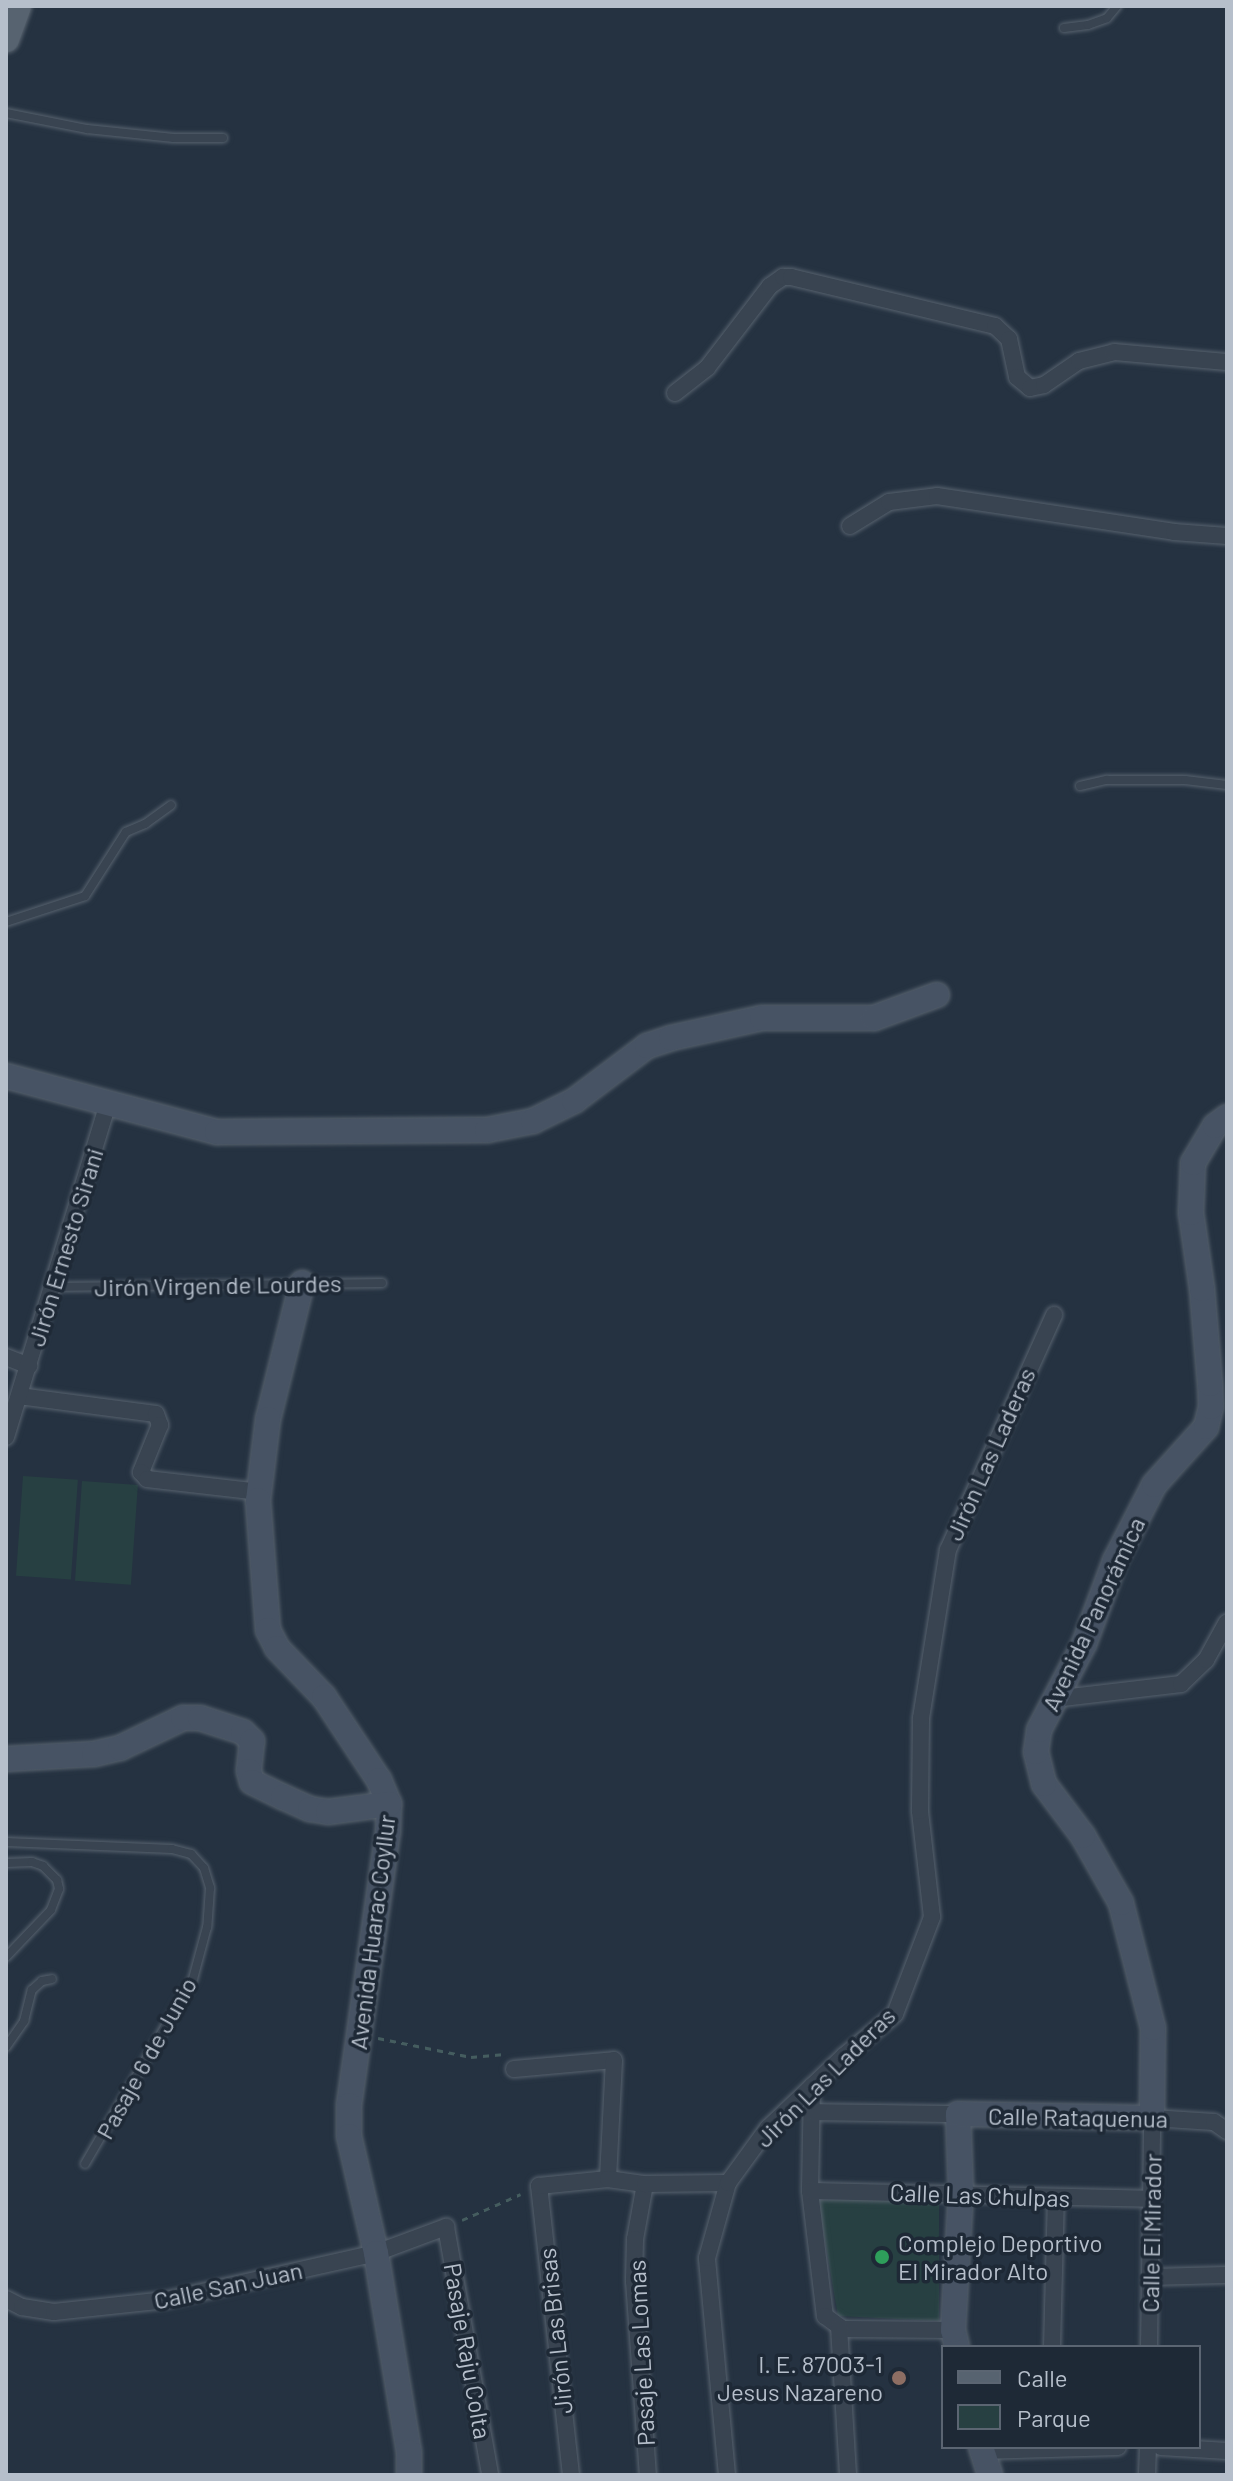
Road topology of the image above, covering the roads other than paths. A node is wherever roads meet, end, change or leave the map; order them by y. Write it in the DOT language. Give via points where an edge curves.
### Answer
graph roads {
  1 [pos="18,6"];
  2 [pos="1117,6"];
  3 [pos="1064,28"];
  4 [pos="6,39"];
  5 [pos="6,113"];
  6 [pos="223,138"];
  7 [pos="1227,362"];
  8 [pos="675,393"];
  9 [pos="850,526"];
  10 [pos="1227,536"];
  11 [pos="1227,785"];
  12 [pos="1080,786"];
  13 [pos="171,805"];
  14 [pos="6,922"];
  15 [pos="937,995"];
  16 [pos="6,1076"];
  17 [pos="108,1103"];
  18 [pos="1227,1117"];
  19 [pos="302,1283"];
  20 [pos="382,1283"];
  21 [pos="53,1287"];
  22 [pos="1054,1315"];
  23 [pos="6,1357"];
  24 [pos="29,1366"];
  25 [pos="19,1396"];
  26 [pos="6,1437"];
  27 [pos="258,1500"];
  28 [pos="1227,1622"];
  29 [pos="1054,1699"];
  30 [pos="6,1759"];
  31 [pos="389,1804"];
  32 [pos="6,1842"];
  33 [pos="6,1863"];
  34 [pos="6,1957"];
  35 [pos="52,1979"];
  36 [pos="6,2047"];
  37 [pos="514,2069"];
  38 [pos="812,2086"];
  39 [pos="812,2112"];
  40 [pos="958,2114"];
  41 [pos="1152,2118"];
  42 [pos="1227,2131"];
  43 [pos="85,2164"];
  44 [pos="608,2179"];
  45 [pos="728,2183"];
  46 [pos="645,2184"];
  47 [pos="810,2191"];
  48 [pos="961,2192"];
  49 [pos="1056,2197"];
  50 [pos="1151,2199"];
  51 [pos="446,2227"];
  52 [pos="376,2253"];
  53 [pos="1227,2275"];
  54 [pos="1150,2277"];
  55 [pos="6,2299"];
  56 [pos="839,2327"];
  57 [pos="955,2339"];
  58 [pos="1052,2345"];
  59 [pos="1149,2345"];
  60 [pos="981,2449"];
  61 [pos="1148,2449"];
  62 [pos="1194,2449"];
  63 [pos="1227,2451"];
  64 [pos="409,2475"];
  65 [pos="490,2475"];
  66 [pos="571,2475"];
  67 [pos="648,2475"];
  68 [pos="727,2475"];
  69 [pos="848,2475"];
  70 [pos="990,2475"];
  71 [pos="1147,2475"];
  1 -- 4 [label="main road"];
  2 -- 3 [label="lane" via="1107,18"];
  5 -- 6 [label="lane" via="87,129"];
  7 -- 8 [label="street" via="1114,352 1079,361 1044,385 1030,388 1017,377 1009,339 995,326 783,277 770,286 707,368"];
  9 -- 10 [label="street" via="889,502 937,496"];
  11 -- 12 [label="lane" via="1107,780"];
  13 -- 14 [label="lane" via="126,832 85,896"];
  15 -- 17 [label="main road" via="874,1018 762,1018 671,1038 647,1046 574,1101 512,1127 217,1132"];
  16 -- 17 [label="main road"];
  17 -- 21 [label="street, Jirón Ernesto Sirani"];
  18 -- 29 [label="main road, Avenida Panorámica" via="1215,1126 1193,1163 1191,1213 1210,1396 1206,1427 1154,1485"];
  19 -- 20 [label="lane, Jirón Virgen de Lourdes"];
  19 -- 21 [label="lane, Jirón Virgen de Lourdes"];
  19 -- 27 [label="main road, Avenida Huarac Coyllur" via="268,1419"];
  21 -- 24 [label="street, Jirón Ernesto Sirani"];
  22 -- 38 [label="street, Jirón Las Laderas" via="948,1550 921,1718 920,1811 932,1917 895,2014"];
  23 -- 24 [label="street"];
  24 -- 25 [label="street, Jirón Ernesto Sirani"];
  25 -- 26 [label="street, Jirón Ernesto Sirani"];
  25 -- 27 [label="street" via="156,1414 160,1425 141,1472 147,1479 251,1491"];
  27 -- 31 [label="main road, Avenida Huarac Coyllur" via="268,1630 277,1648 324,1697"];
  28 -- 29 [label="street" via="1206,1660 1181,1684"];
  29 -- 41 [label="main road, Avenida Panorámica" via="1039,1730 1036,1752 1044,1784 1083,1836 1121,1903 1153,2028"];
  30 -- 31 [label="main road" via="94,1754 120,1748 183,1718 200,1718 243,1732 252,1741 252,1782 297,1803 328,1812"];
  31 -- 52 [label="main road, Avenida Huarac Coyllur" via="349,2105 349,2136"];
  32 -- 43 [label="lane, Pasaje 6 de Junio" via="172,1849 191,1854 204,1868 210,1888 207,1927 193,1979"];
  33 -- 34 [label="lane" via="43,1866 59,1889 51,1910"];
  35 -- 36 [label="lane" via="32,1990 24,2021"];
  37 -- 44 [label="street" via="614,2060"];
  38 -- 39 [label="street"];
  38 -- 45 [label="street, Jirón Las Laderas" via="768,2128"];
  39 -- 40 [label="street"];
  39 -- 47 [label="street"];
  40 -- 41 [label="main road, Calle Rataquenua"];
  40 -- 48 [label="main road"];
  41 -- 42 [label="street, Calle Rataquenua" via="1214,2122"];
  41 -- 50 [label="street, Calle El Mirador"];
  44 -- 46 [label="street"];
  44 -- 66 [label="street, Jirón Las Brisas" via="539,2186"];
  45 -- 46 [label="street"];
  45 -- 68 [label="street, Jirón Las Laderas" via="707,2258"];
  46 -- 67 [label="street, Pasaje Las Lomas" via="634,2281"];
  47 -- 48 [label="street, Calle Las Chulpas"];
  47 -- 56 [label="street" via="825,2316"];
  48 -- 49 [label="street, Calle Las Chulpas"];
  48 -- 57 [label="main road"];
  49 -- 50 [label="street, Calle Las Chulpas"];
  49 -- 58 [label="street"];
  50 -- 54 [label="street, Calle El Mirador"];
  51 -- 52 [label="street, Calle San Juan"];
  51 -- 65 [label="street, Pasaje Raju Colta"];
  52 -- 55 [label="street, Calle San Juan" via="166,2300 54,2312"];
  52 -- 64 [label="main road, Avenida Huarac Coyllur"];
  53 -- 54 [label="street"];
  54 -- 59 [label="street, Calle El Mirador"];
  56 -- 57 [label="street"];
  56 -- 69 [label="street"];
  60 -- 70 [label="main road"];
  61 -- 71 [label="street"];
  62 -- 63 [label="street"];
}
